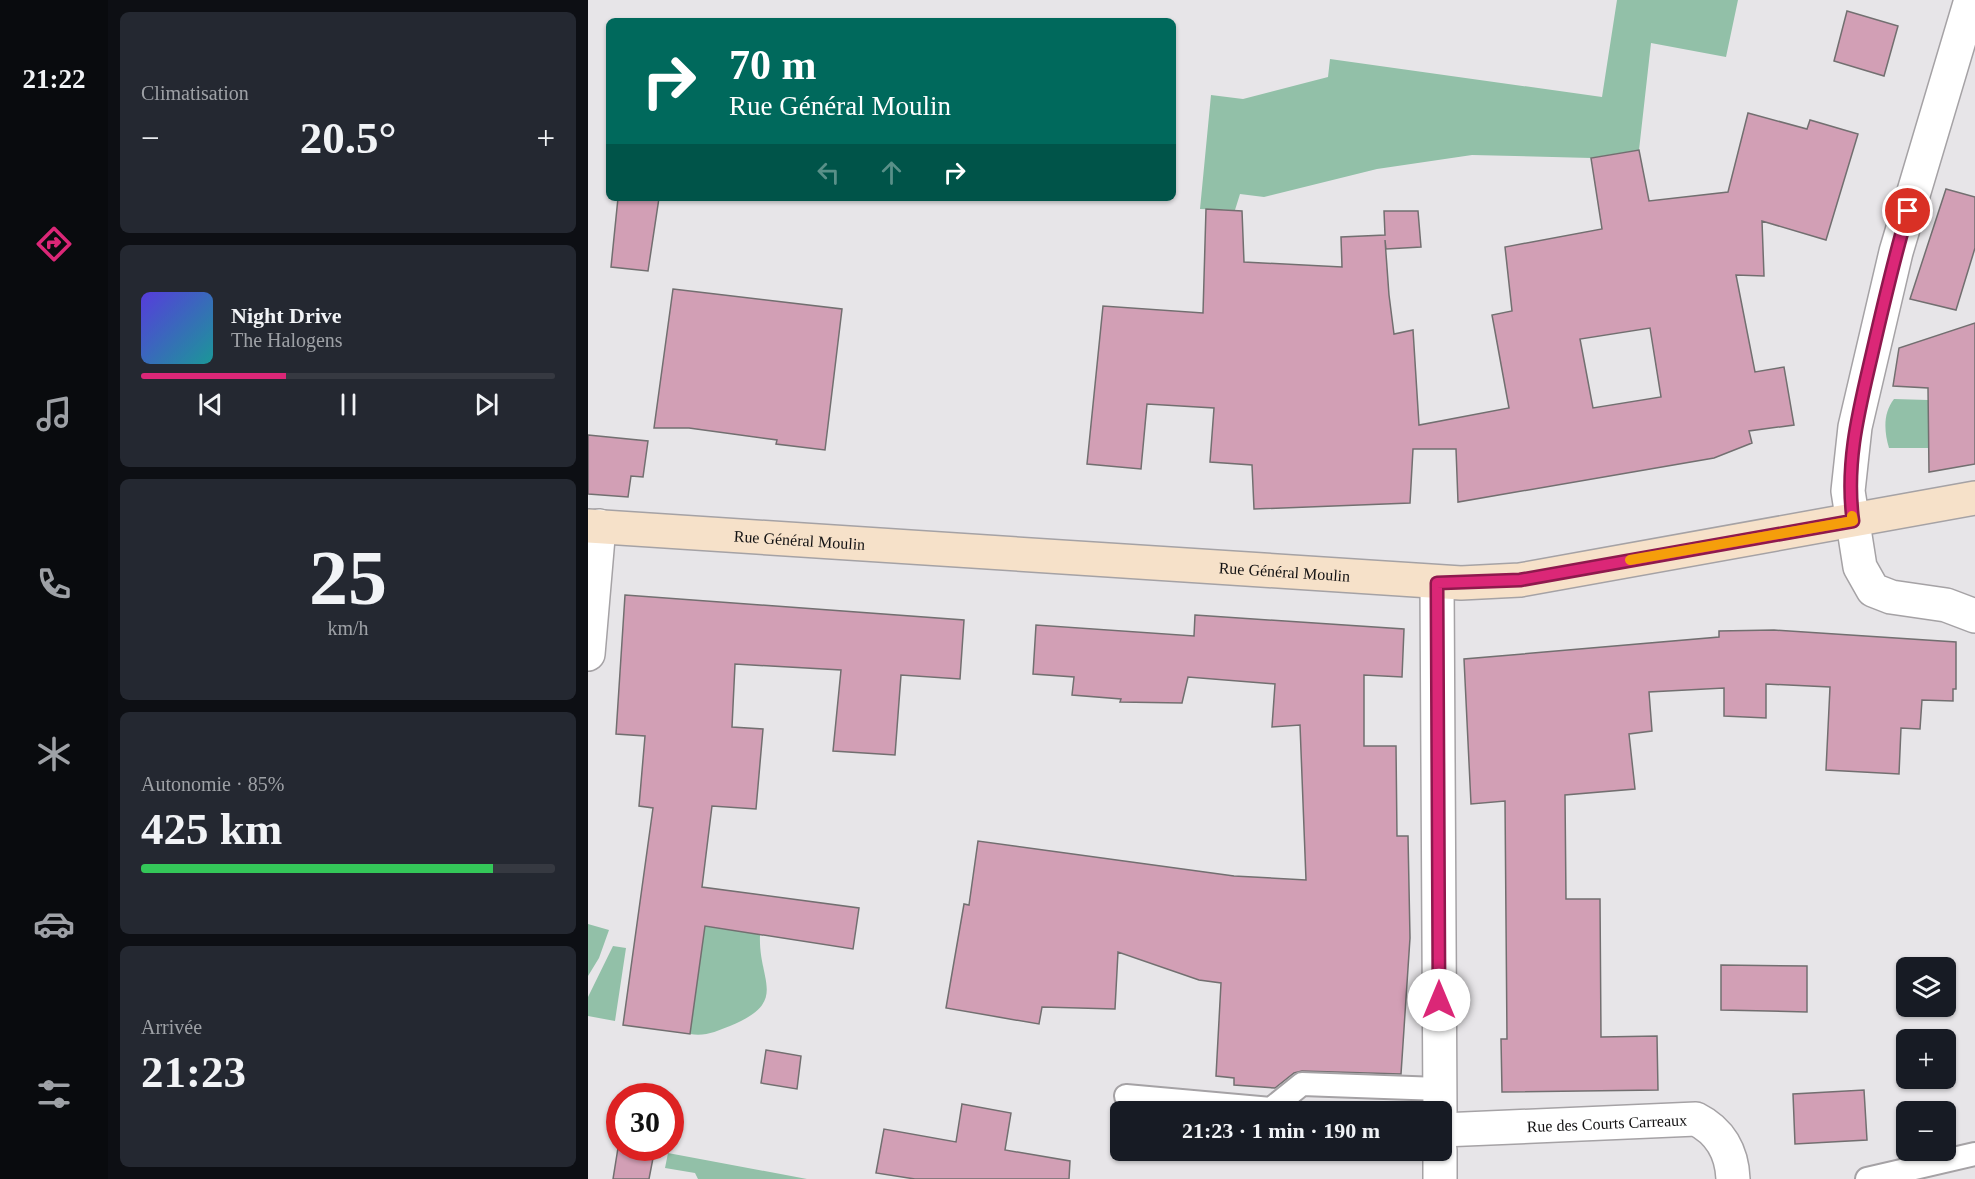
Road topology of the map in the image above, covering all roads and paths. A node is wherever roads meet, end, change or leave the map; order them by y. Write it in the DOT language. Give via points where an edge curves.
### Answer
graph roads {
  1 [pos="1971,0"];
  2 [pos="1975,498"];
  3 [pos="1853,521"];
  4 [pos="593,526"];
  5 [pos="1437,583"];
  6 [pos="1975,616"];
  7 [pos="588,654"];
  8 [pos="1126,1096"];
  9 [pos="1440,1100"];
  10 [pos="1452,1130"];
  11 [pos="1975,1154"];
  12 [pos="1440,1161"];
  13 [pos="1440,1179"];
  14 [pos="1733,1179"];
  15 [pos="1867,1179"];
  1 -- 3 [label="street" via="1896,252 1855,427 1848,491"];
  2 -- 3 [label="main road, Rue Général Moulin"];
  3 -- 5 [label="main road, Rue Général Moulin" via="1520,580"];
  3 -- 6 [label="street" via="1860,567 1873,590 1891,597 1946,605"];
  4 -- 5 [label="main road, Rue Général Moulin"];
  4 -- 7 [label="street"];
  5 -- 9 [label="street"];
  8 -- 9 [label="lane" via="1271,1109 1302,1084"];
  10 -- 14 [label="street, Rue des Courts Carreaux" via="1696,1119 1711,1127 1729,1152"];
  11 -- 15 [label="lane"];
  12 -- 13 [label="street"];
}
